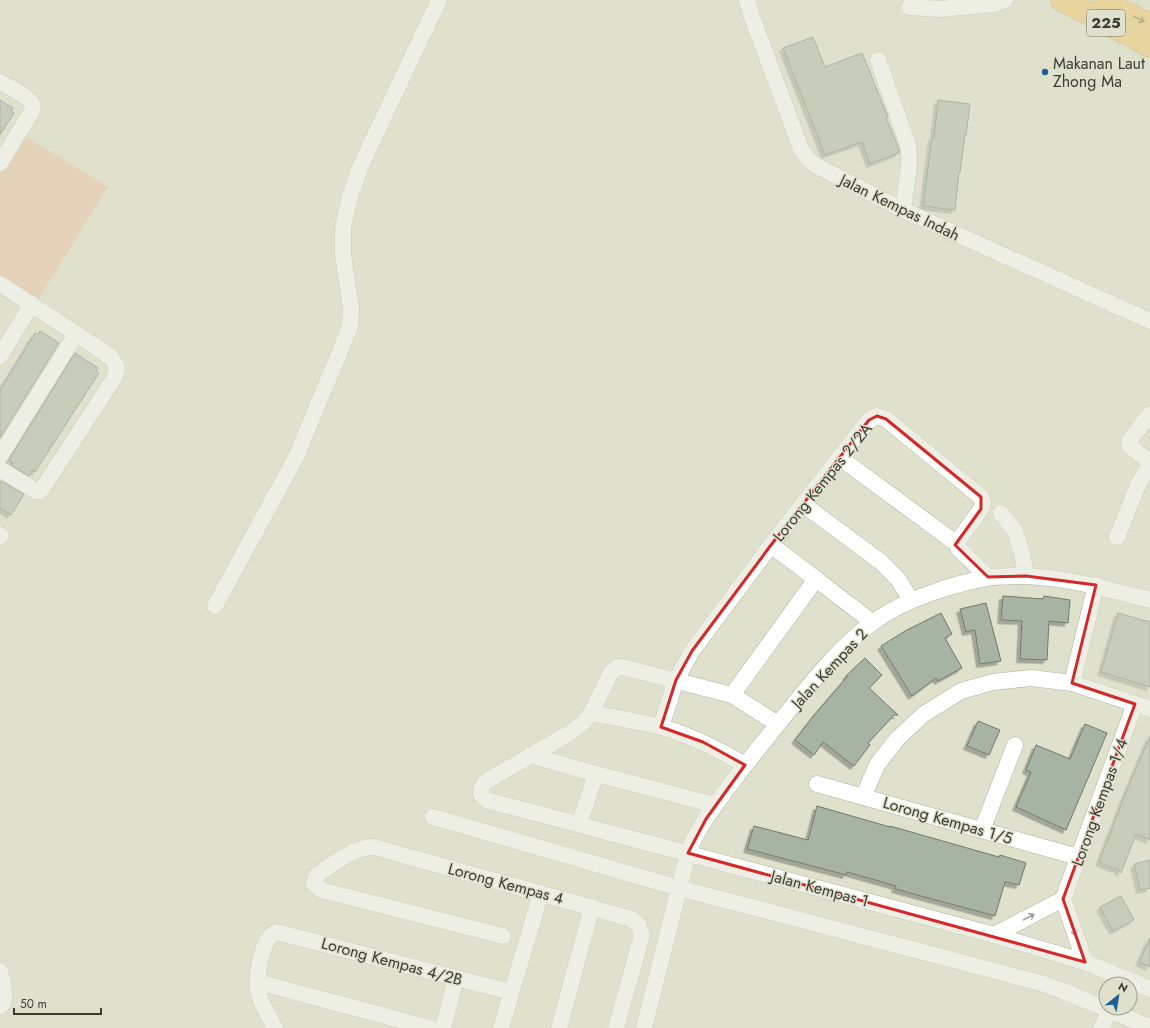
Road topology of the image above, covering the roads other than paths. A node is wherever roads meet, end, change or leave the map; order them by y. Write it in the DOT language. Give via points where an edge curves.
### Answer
graph roads {
  1 [pos="439,0"];
  2 [pos="748,0"];
  3 [pos="1005,0"];
  4 [pos="1062,0"];
  5 [pos="1103,0"];
  6 [pos="909,7"];
  7 [pos="1150,25"];
  8 [pos="1150,46"];
  9 [pos="878,60"];
  10 [pos="0,82"];
  11 [pos="0,163"];
  12 [pos="903,210"];
  13 [pos="0,284"];
  14 [pos="32,304"];
  15 [pos="1150,321"];
  16 [pos="76,334"];
  17 [pos="2,350"];
  18 [pos="1150,414"];
  19 [pos="0,456"];
  20 [pos="839,457"];
  21 [pos="1150,463"];
  22 [pos="0,469"];
  23 [pos="803,504"];
  24 [pos="1001,513"];
  25 [pos="1117,537"];
  26 [pos="957,544"];
  27 [pos="771,545"];
  28 [pos="1026,576"];
  29 [pos="988,577"];
  30 [pos="816,579"];
  31 [pos="1096,585"];
  32 [pos="912,600"];
  33 [pos="1150,600"];
  34 [pos="215,606"];
  35 [pos="872,622"];
  36 [pos="676,680"];
  37 [pos="1072,683"];
  38 [pos="732,695"];
  39 [pos="1143,707"];
  40 [pos="591,713"];
  41 [pos="778,724"];
  42 [pos="661,727"];
  43 [pos="1015,745"];
  44 [pos="530,755"];
  45 [pos="745,765"];
  46 [pos="596,774"];
  47 [pos="817,784"];
  48 [pos="863,797"];
  49 [pos="715,805"];
  50 [pos="433,817"];
  51 [pos="579,824"];
  52 [pos="982,830"];
  53 [pos="688,853"];
  54 [pos="1078,857"];
  55 [pos="679,888"];
  56 [pos="541,893"];
  57 [pos="1063,899"];
  58 [pos="592,907"];
  59 [pos="994,935"];
  60 [pos="502,936"];
  61 [pos="1085,962"];
  62 [pos="0,971"];
  63 [pos="456,978"];
  64 [pos="258,982"];
  65 [pos="1150,989"];
  66 [pos="511,992"];
  67 [pos="626,992"];
  68 [pos="651,999"];
  69 [pos="2,1002"];
  70 [pos="1098,1005"];
  71 [pos="1107,1016"];
  72 [pos="1124,1016"];
  73 [pos="1150,1027"];
  74 [pos="275,1028"];
  75 [pos="430,1028"];
  76 [pos="443,1028"];
  77 [pos="501,1028"];
  78 [pos="559,1028"];
  79 [pos="616,1028"];
  80 [pos="644,1028"];
  81 [pos="1101,1028"];
  1 -- 34 [label="street" via="361,165 350,196 343,228 343,255 351,308 350,326 296,457"];
  2 -- 12 [label="street, Jalan Kempas Indah" via="798,142 808,159"];
  3 -- 6 [label="street" via="995,4 940,9"];
  4 -- 8 [label="highway, 225"];
  5 -- 7 [label="highway, 225, one-way"];
  9 -- 12 [label="street" via="908,145"];
  10 -- 11 [label="street" via="32,103 32,111"];
  12 -- 15 [label="street, Jalan Kempas Indah"];
  13 -- 14 [label="street"];
  14 -- 16 [label="street"];
  14 -- 17 [label="street"];
  16 -- 19 [label="street"];
  16 -- 22 [label="street" via="111,357 117,367 114,377 44,487 39,491 33,489"];
  18 -- 21 [label="street" via="1129,445"];
  20 -- 23 [label="street, Lorong Kempas 2/2A"];
  20 -- 26 [label="street"];
  20 -- 26 [label="street, Lorong Kempas 2/2A" via="869,420 877,416 886,419 980,497 983,503 981,510"];
  21 -- 25 [label="street"];
  23 -- 27 [label="street, Lorong Kempas 2/2A"];
  23 -- 32 [label="street" via="881,562"];
  24 -- 28 [label="street" via="1015,531"];
  26 -- 29 [label="street" via="958,548"];
  27 -- 30 [label="street"];
  27 -- 36 [label="street, Lorong Kempas 2/2A" via="692,651"];
  28 -- 29 [label="street, Jalan Kempas 2"];
  28 -- 31 [label="street, Jalan Kempas 2"];
  29 -- 32 [label="street, Jalan Kempas 2" via="951,586"];
  30 -- 35 [label="street"];
  30 -- 38 [label="street"];
  31 -- 33 [label="street, Jalan Kempas 2"];
  31 -- 37 [label="street"];
  32 -- 35 [label="street, Jalan Kempas 2"];
  35 -- 41 [label="street, Jalan Kempas 2" via="825,668"];
  36 -- 38 [label="street"];
  36 -- 40 [label="street" via="622,667 616,668 611,672"];
  36 -- 42 [label="street, Lorong Kempas 2/2A"];
  37 -- 39 [label="street"];
  37 -- 48 [label="street" via="1031,678 993,682 961,691 924,714 897,739 877,765"];
  38 -- 41 [label="street"];
  39 -- 54 [label="street, Lorong Kempas 1/4"];
  40 -- 42 [label="street"];
  40 -- 44 [label="street" via="570,733"];
  41 -- 45 [label="street, Jalan Kempas 2"];
  42 -- 45 [label="street" via="703,742"];
  43 -- 52 [label="street"];
  44 -- 46 [label="street"];
  44 -- 51 [label="street, Jalan Kempas 1" via="485,782 481,794 486,800"];
  45 -- 49 [label="street, Jalan Kempas 2"];
  46 -- 49 [label="street"];
  46 -- 51 [label="street"];
  47 -- 48 [label="street, Lorong Kempas 1/5"];
  48 -- 52 [label="street, Lorong Kempas 1/5"];
  49 -- 53 [label="street, Jalan Kempas 2"];
  50 -- 55 [label="street"];
  51 -- 53 [label="street, Jalan Kempas 1"];
  52 -- 54 [label="street, Lorong Kempas 1/5"];
  53 -- 55 [label="street, Jalan Kempas 2"];
  53 -- 59 [label="street, Jalan Kempas 1"];
  54 -- 57 [label="street, Lorong Kempas 1/4"];
  55 -- 68 [label="street, Jalan Kempas 2"];
  55 -- 70 [label="street" via="1041,983"];
  56 -- 58 [label="street, Lorong Kempas 4"];
  56 -- 60 [label="street, Lorong Kempas 4" via="368,847 355,851 315,878 314,883 321,890"];
  56 -- 66 [label="street"];
  59 -- 57 [label="street, one-way"];
  57 -- 61 [label="street, one-way"];
  58 -- 67 [label="street, Lorong Kempas 4" via="632,919 641,930 642,935"];
  58 -- 78 [label="street"];
  59 -- 61 [label="street, Jalan Kempas 1"];
  61 -- 65 [label="street, Jalan Kempas 1"];
  62 -- 69 [label="street"];
  63 -- 64 [label="street, Lorong Kempas 4/2B" via="280,932 273,933 267,941"];
  63 -- 66 [label="street, Lorong Kempas 4/2B"];
  63 -- 76 [label="street"];
  64 -- 74 [label="street" via="259,995"];
  64 -- 75 [label="street"];
  66 -- 77 [label="street"];
  67 -- 68 [label="street"];
  67 -- 79 [label="street, Lorong Kempas 4"];
  68 -- 80 [label="street, Jalan Kempas 2"];
  71 -- 81 [label="street"];
  72 -- 73 [label="street"];
}
